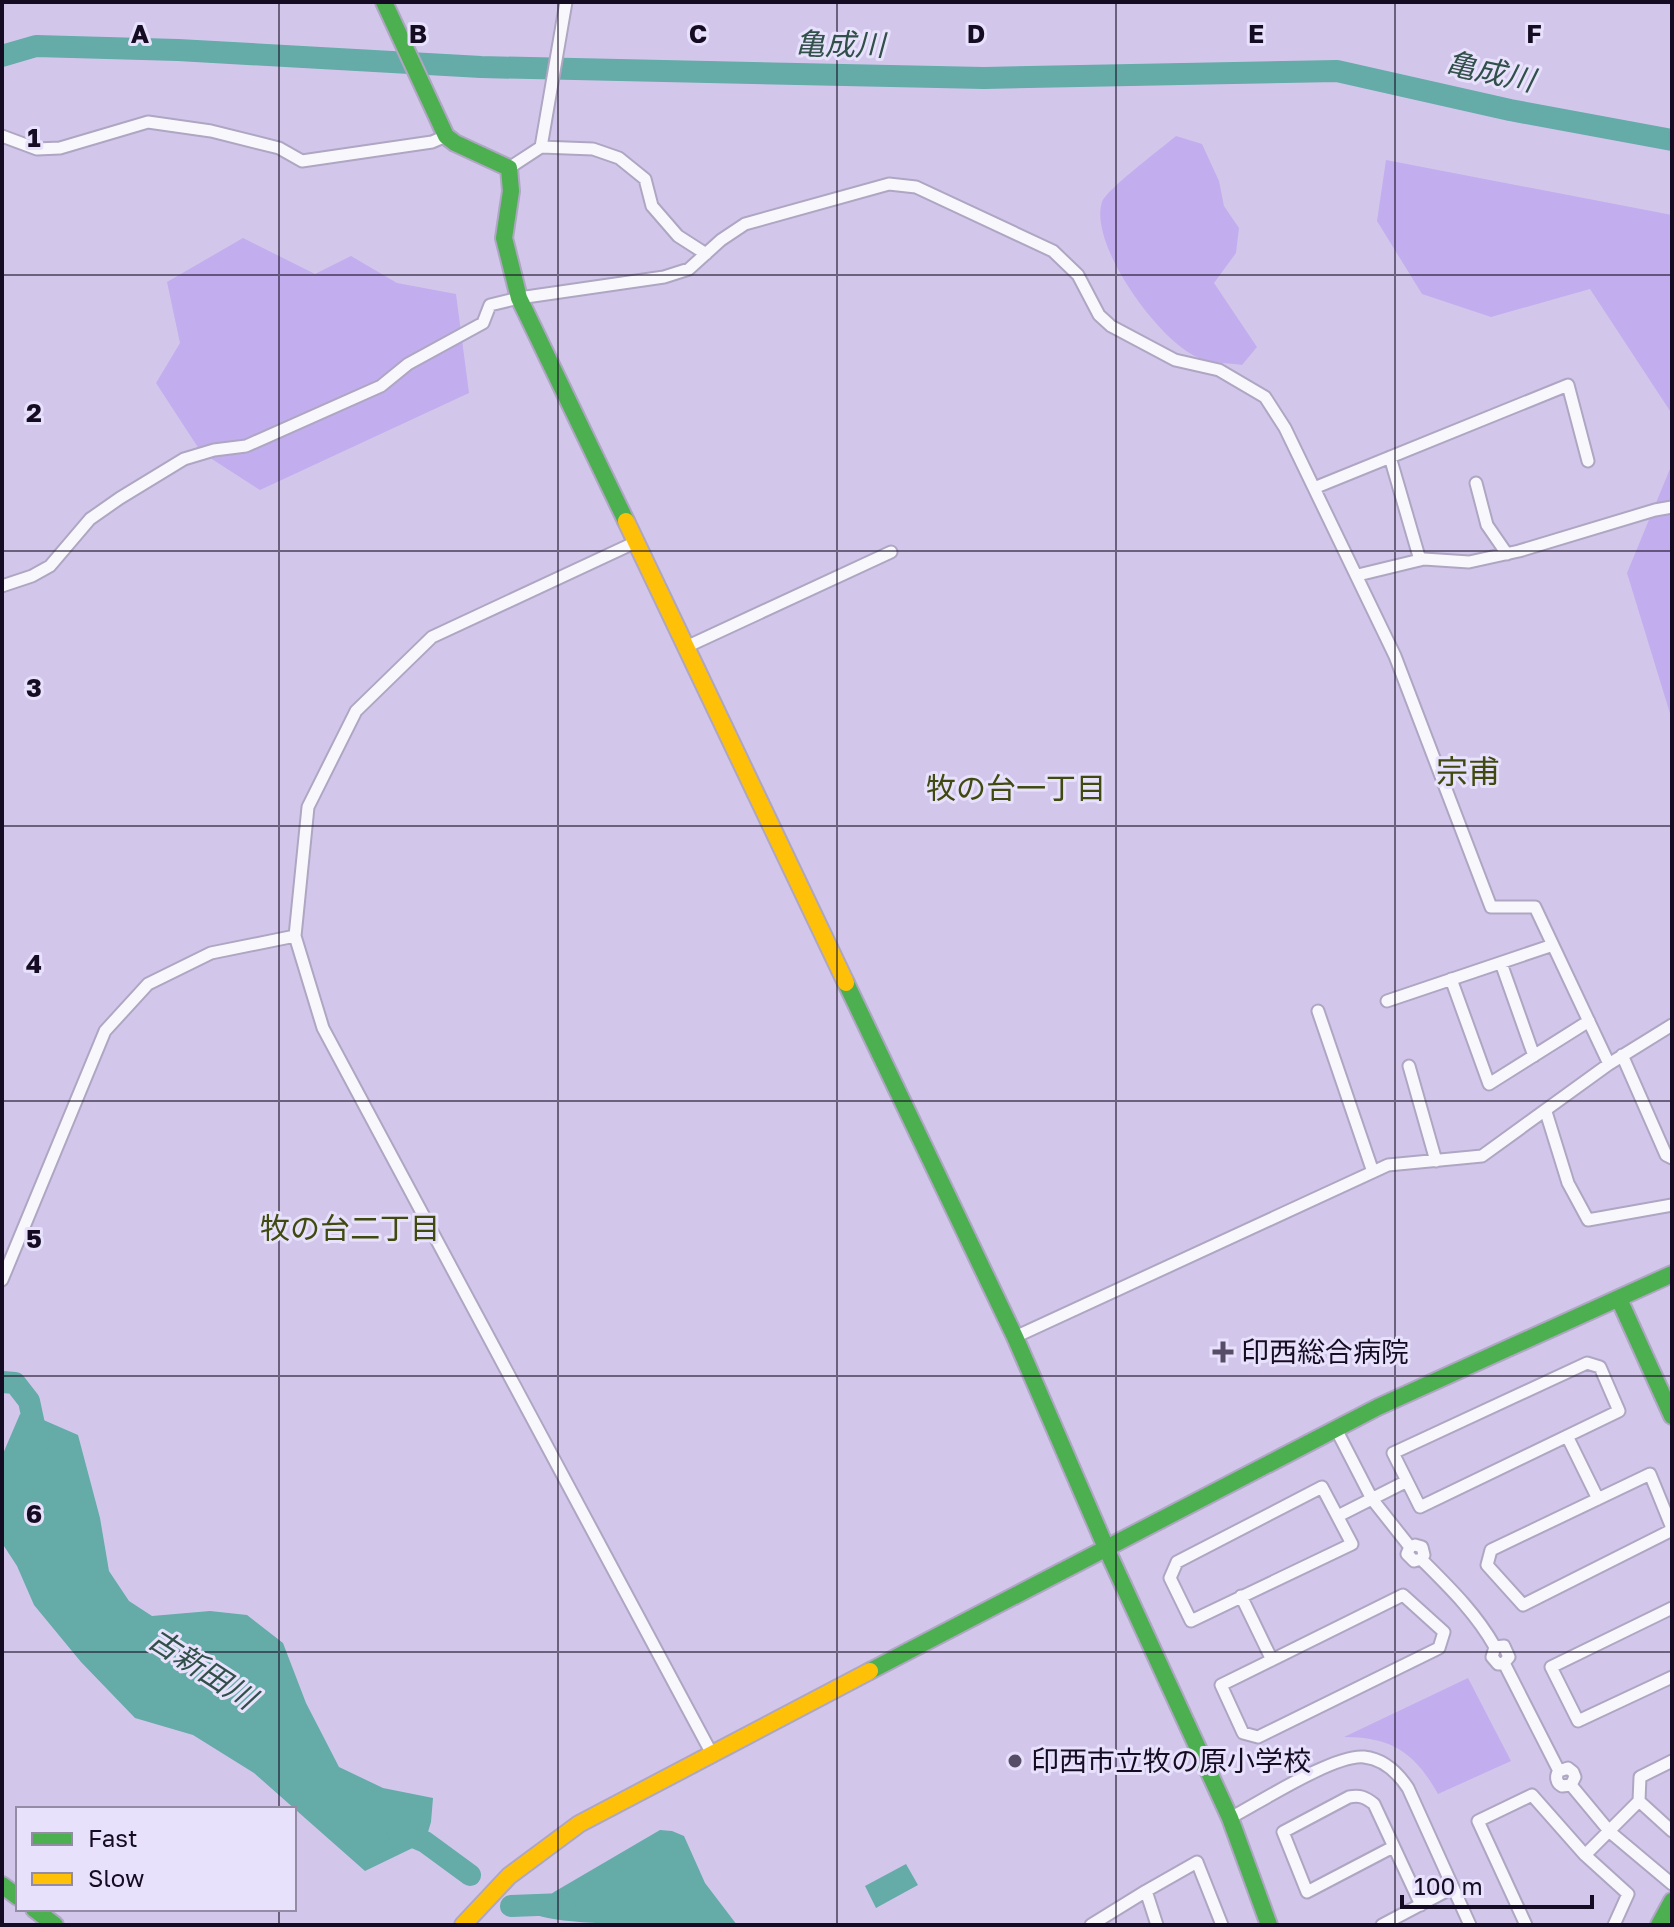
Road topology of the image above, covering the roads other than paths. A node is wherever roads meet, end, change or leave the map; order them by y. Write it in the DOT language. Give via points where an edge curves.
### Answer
graph roads {
  1 [pos="384,2"];
  2 [pos="566,2"];
  3 [pos="2,136"];
  4 [pos="446,136"];
  5 [pos="541,147"];
  6 [pos="509,168"];
  7 [pos="706,254"];
  8 [pos="519,298"];
  9 [pos="1390,457"];
  10 [pos="1588,461"];
  11 [pos="1476,483"];
  12 [pos="1314,488"];
  13 [pos="1672,507"];
  14 [pos="636,542"];
  15 [pos="891,552"];
  16 [pos="1507,554"];
  17 [pos="1420,560"];
  18 [pos="1358,575"];
  19 [pos="2,586"];
  20 [pos="686,647"];
  21 [pos="295,936"];
  22 [pos="1553,945"];
  23 [pos="1501,963"];
  24 [pos="1451,979"];
  25 [pos="1387,1001"];
  26 [pos="1318,1011"];
  27 [pos="1589,1021"];
  28 [pos="1672,1025"];
  29 [pos="1622,1055"];
  30 [pos="1534,1056"];
  31 [pos="1609,1064"];
  32 [pos="1409,1066"];
  33 [pos="1546,1112"];
  34 [pos="1672,1158"];
  35 [pos="1436,1161"];
  36 [pos="1373,1172"];
  37 [pos="1672,1205"];
  38 [pos="1672,1274"];
  39 [pos="2,1280"];
  40 [pos="1619,1299"];
  41 [pos="1015,1337"];
  42 [pos="1672,1416"];
  43 [pos="1336,1429"];
  44 [pos="1567,1436"];
  45 [pos="1407,1481"];
  46 [pos="1372,1499"];
  47 [pos="1598,1499"];
  48 [pos="1338,1516"];
  49 [pos="1672,1529"];
  50 [pos="1107,1550"];
  51 [pos="1241,1596"];
  52 [pos="1672,1608"];
  53 [pos="1272,1660"];
  54 [pos="1672,1677"];
  55 [pos="712,1754"];
  56 [pos="1672,1761"];
  57 [pos="1639,1801"];
  58 [pos="1230,1818"];
  59 [pos="1672,1831"];
  60 [pos="1610,1832"];
  61 [pos="1393,1847"];
  62 [pos="1585,1855"];
  63 [pos="1672,1884"];
  64 [pos="1452,1888"];
  65 [pos="1146,1891"];
  66 [pos="1672,1901"];
  67 [pos="1421,1905"];
  68 [pos="37,1911"];
  69 [pos="55,1925"];
  70 [pos="463,1925"];
  71 [pos="1091,1925"];
  72 [pos="1157,1925"];
  73 [pos="1222,1925"];
  74 [pos="1269,1925"];
  75 [pos="1382,1925"];
  76 [pos="1470,1925"];
  77 [pos="1526,1925"];
  78 [pos="1614,1925"];
  79 [pos="1659,1925"];
  1 -- 4 [label="street"];
  2 -- 5 [label="street"];
  3 -- 4 [label="street" via="37,149 60,148 148,122 265,144 302,161"];
  4 -- 6 [label="street"];
  5 -- 6 [label="street"];
  5 -- 7 [label="street" via="593,149 619,158 645,179 652,206 678,236"];
  6 -- 8 [label="street" via="514,184 504,234"];
  7 -- 8 [label="street" via="689,269 664,277"];
  7 -- 12 [label="street" via="745,224 889,184 916,187 1053,251 1078,275 1099,315 1111,326 1175,360 1219,370 1265,397"];
  8 -- 14 [label="street"];
  8 -- 19 [label="street" via="490,305 483,323 408,364 381,386 246,446 184,459 90,519 50,566"];
  9 -- 10 [label="street" via="1568,385"];
  9 -- 12 [label="street"];
  9 -- 17 [label="street"];
  11 -- 16 [label="street" via="1487,525"];
  12 -- 18 [label="street"];
  13 -- 16 [label="street"];
  14 -- 20 [label="street"];
  14 -- 21 [label="street" via="432,637 356,711 308,807"];
  15 -- 20 [label="street"];
  16 -- 17 [label="street" via="1469,562"];
  17 -- 18 [label="street"];
  18 -- 22 [label="street" via="1395,656 1491,907 1535,907"];
  20 -- 41 [label="street"];
  21 -- 39 [label="street" via="211,953 148,984 105,1031"];
  21 -- 55 [label="street" via="323,1028"];
  22 -- 23 [label="street"];
  22 -- 27 [label="street"];
  23 -- 24 [label="street"];
  23 -- 30 [label="street"];
  24 -- 25 [label="street"];
  24 -- 30 [label="street" via="1489,1084"];
  26 -- 36 [label="street"];
  27 -- 30 [label="street"];
  27 -- 31 [label="street"];
  28 -- 29 [label="street"];
  29 -- 31 [label="street"];
  29 -- 34 [label="street" via="1666,1155"];
  31 -- 33 [label="street"];
  32 -- 35 [label="street"];
  33 -- 35 [label="street" via="1482,1156"];
  33 -- 37 [label="street" via="1568,1183 1588,1220"];
  35 -- 36 [label="street" via="1388,1165"];
  36 -- 41 [label="street"];
  38 -- 40 [label="street"];
  40 -- 42 [label="street"];
  40 -- 43 [label="street"];
  41 -- 50 [label="street"];
  43 -- 46 [label="street"];
  43 -- 50 [label="street"];
  44 -- 45 [label="street" via="1420,1507"];
  44 -- 45 [label="street" via="1619,1411 1600,1367 1587,1363 1393,1453"];
  44 -- 47 [label="street"];
  45 -- 46 [label="street"];
  46 -- 48 [label="street"];
  46 -- 60 [label="street" via="1410,1547 1422,1547 1421,1559 1482,1623 1495,1647 1509,1651 1504,1663 1559,1771 1573,1772 1571,1785"];
  47 -- 49 [label="street" via="1650,1474"];
  47 -- 49 [label="street" via="1491,1550 1487,1565 1523,1605"];
  48 -- 51 [label="street" via="1352,1544"];
  48 -- 51 [label="street" via="1322,1487 1177,1562 1170,1578 1191,1621"];
  50 -- 55 [label="street"];
  50 -- 58 [label="street"];
  51 -- 53 [label="street"];
  52 -- 54 [label="street" via="1551,1667 1578,1721"];
  53 -- 53 [label="street" via="1403,1595 1444,1632 1439,1648 1258,1737 1243,1733 1221,1685"];
  55 -- 70 [label="street" via="549,1841 487,1895"];
  56 -- 57 [label="street" via="1640,1777"];
  57 -- 59 [label="street"];
  57 -- 60 [label="street"];
  58 -- 64 [label="street" via="1334,1763 1364,1757 1378,1761 1408,1788"];
  58 -- 74 [label="street"];
  60 -- 62 [label="street"];
  60 -- 63 [label="street"];
  61 -- 61 [label="street" via="1374,1804 1359,1795 1283,1832 1307,1892"];
  61 -- 67 [label="street"];
  62 -- 77 [label="street" via="1532,1795 1478,1821"];
  62 -- 78 [label="street" via="1628,1894"];
  64 -- 67 [label="street"];
  64 -- 76 [label="street"];
  65 -- 71 [label="street"];
  65 -- 72 [label="street"];
  65 -- 73 [label="street" via="1197,1862"];
  66 -- 79 [label="street"];
  67 -- 75 [label="street"];
  68 -- 69 [label="street"];
}
